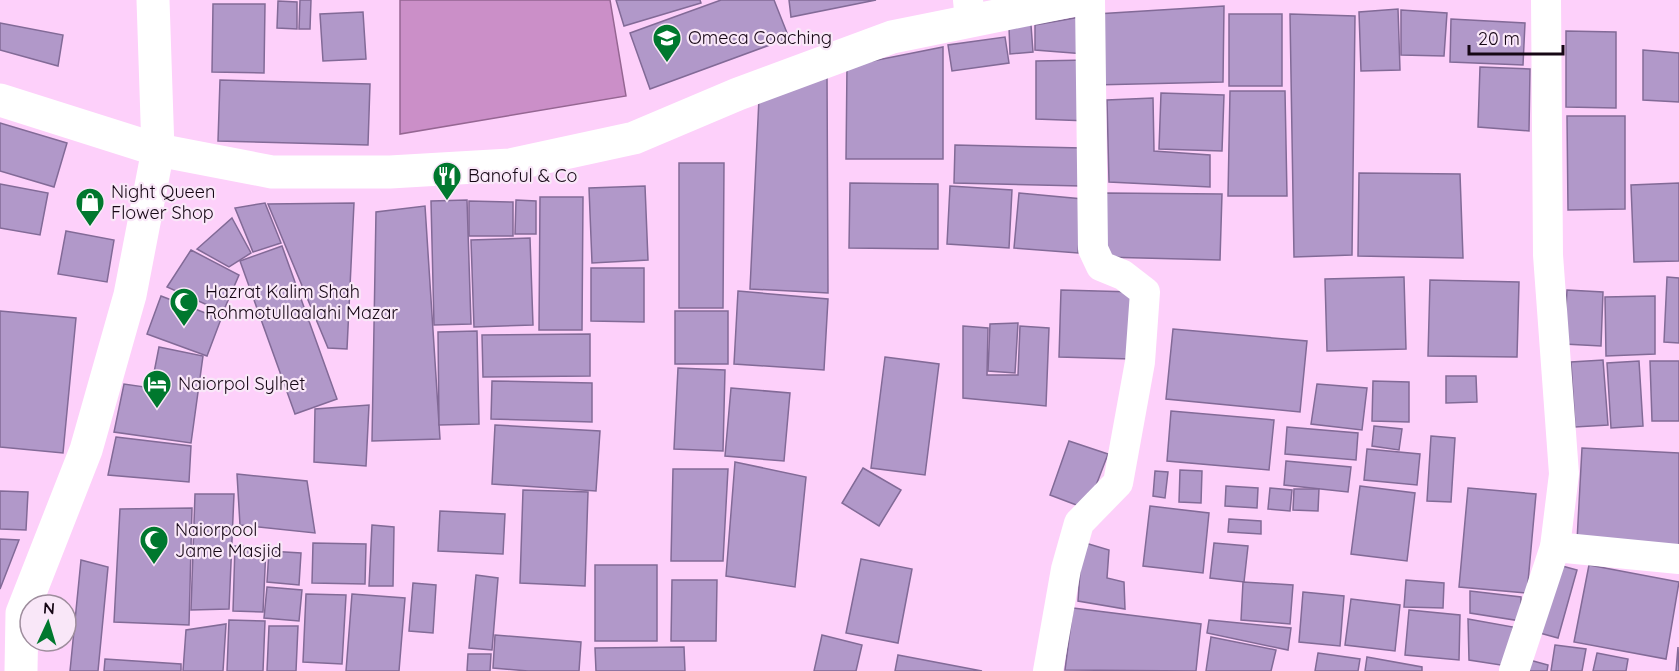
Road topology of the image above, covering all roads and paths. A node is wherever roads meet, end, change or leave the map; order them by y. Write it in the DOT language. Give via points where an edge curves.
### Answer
graph roads {
  1 [pos="153,0"];
  2 [pos="1075,0"];
  3 [pos="1090,0"];
  4 [pos="1546,0"];
  5 [pos="969,11"];
  6 [pos="0,100"];
  7 [pos="158,150"];
  8 [pos="1555,547"];
  9 [pos="1679,559"];
  10 [pos="11,621"];
  11 [pos="21,671"];
  12 [pos="1048,671"];
  13 [pos="1514,671"];
  1 -- 7 [label="main road"];
  2 -- 5 [label="main road"];
  3 -- 12 [label="street" via="1094,249 1101,266 1145,292 1140,362 1118,483 1079,523 1066,569"];
  4 -- 8 [label="street" via="1548,255 1564,474"];
  5 -- 7 [label="main road" via="738,94 634,138 510,165 390,172 272,172"];
  6 -- 7 [label="main road"];
  7 -- 10 [label="main road" via="130,295 86,450"];
  8 -- 9 [label="street"];
  8 -- 13 [label="street"];
  10 -- 11 [label="main road"];
}
